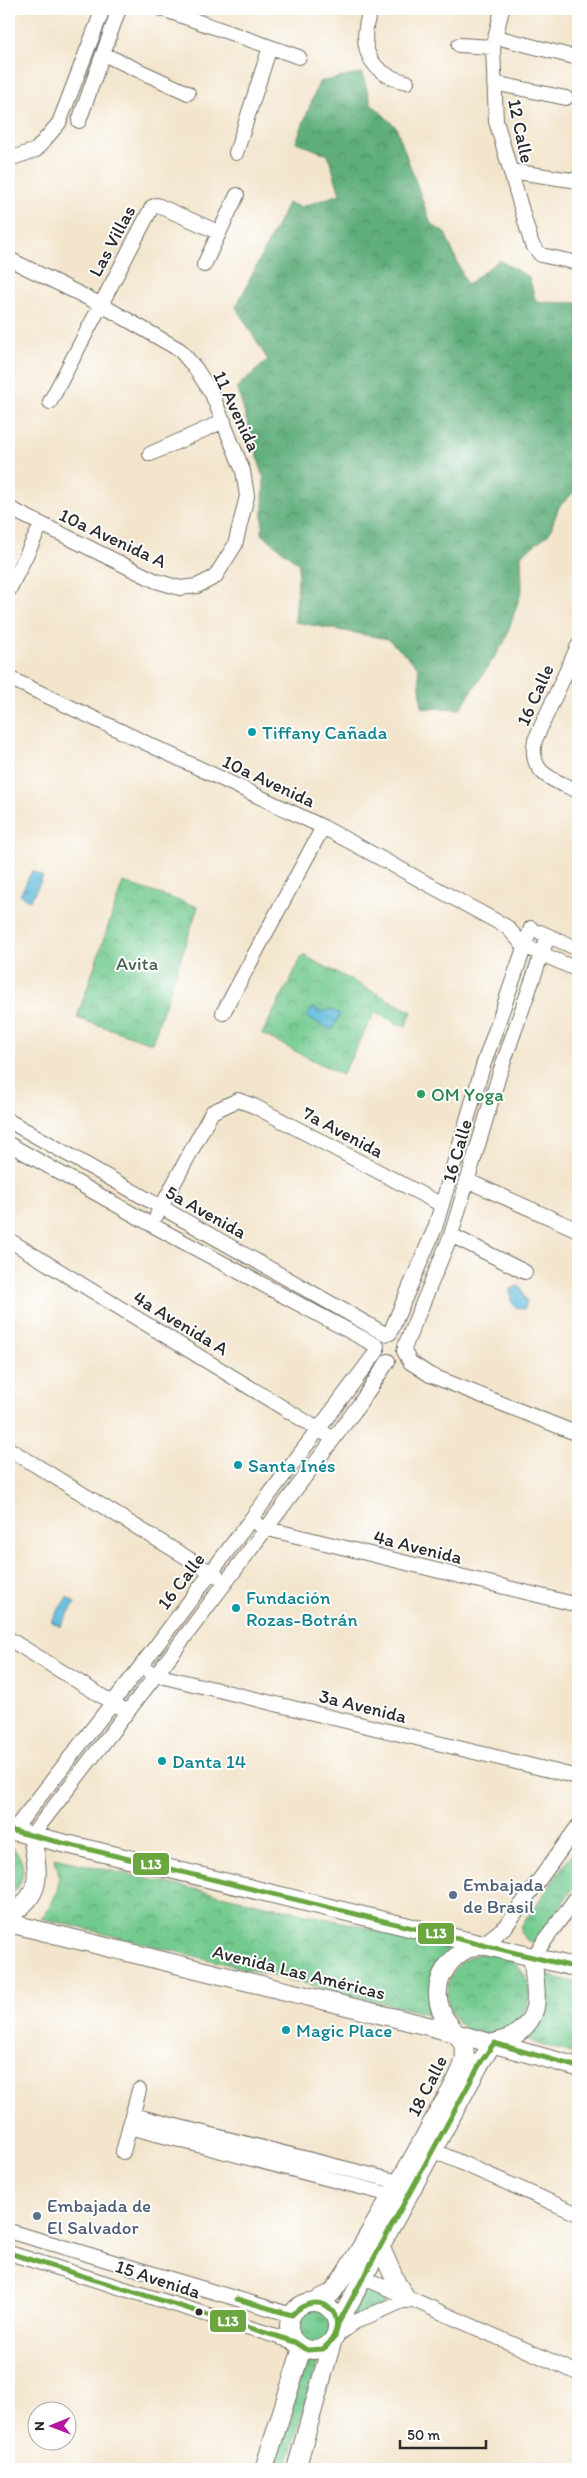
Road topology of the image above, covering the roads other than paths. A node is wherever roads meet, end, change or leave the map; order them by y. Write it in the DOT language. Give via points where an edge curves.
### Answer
graph roads {
  1 [pos="103,9"];
  2 [pos="119,9"];
  3 [pos="162,9"];
  4 [pos="371,9"];
  5 [pos="502,9"];
  6 [pos="495,42"];
  7 [pos="458,44"];
  8 [pos="270,47"];
  9 [pos="103,54"];
  10 [pos="299,57"];
  11 [pos="578,58"];
  12 [pos="407,82"];
  13 [pos="494,83"];
  14 [pos="188,92"];
  15 [pos="566,98"];
  16 [pos="78,121"];
  17 [pos="236,153"];
  18 [pos="9,159"];
  19 [pos="511,171"];
  20 [pos="578,181"];
  21 [pos="237,195"];
  22 [pos="218,232"];
  23 [pos="9,259"];
  24 [pos="578,263"];
  25 [pos="204,265"];
  26 [pos="100,304"];
  27 [pos="50,402"];
  28 [pos="224,421"];
  29 [pos="150,454"];
  30 [pos="9,508"];
  31 [pos="41,525"];
  32 [pos="225,563"];
  33 [pos="9,590"];
  34 [pos="578,646"];
  35 [pos="9,678"];
  36 [pos="578,791"];
  37 [pos="323,827"];
  38 [pos="487,916"];
  39 [pos="508,927"];
  40 [pos="531,928"];
  41 [pos="548,936"];
  42 [pos="524,946"];
  43 [pos="578,949"];
  44 [pos="541,954"];
  45 [pos="578,970"];
  46 [pos="515,973"];
  47 [pos="223,1013"];
  48 [pos="9,1120"];
  49 [pos="9,1144"];
  50 [pos="468,1181"];
  51 [pos="442,1205"];
  52 [pos="160,1208"];
  53 [pos="152,1225"];
  54 [pos="578,1230"];
  55 [pos="451,1235"];
  56 [pos="9,1240"];
  57 [pos="525,1272"];
  58 [pos="388,1334"];
  59 [pos="377,1349"];
  60 [pos="399,1354"];
  61 [pos="319,1430"];
  62 [pos="578,1434"];
  63 [pos="333,1438"];
  64 [pos="9,1449"];
  65 [pos="251,1519"];
  66 [pos="264,1528"];
  67 [pos="211,1572"];
  68 [pos="225,1582"];
  69 [pos="578,1605"];
  70 [pos="10,1640"];
  71 [pos="141,1666"];
  72 [pos="156,1675"];
  73 [pos="113,1702"];
  74 [pos="128,1712"];
  75 [pos="578,1777"];
  76 [pos="578,1826"];
  77 [pos="11,1830"];
  78 [pos="32,1835"];
  79 [pos="578,1895"];
  80 [pos="9,1914"];
  81 [pos="9,1923"];
  82 [pos="483,1944"];
  83 [pos="533,1957"];
  84 [pos="578,1968"];
  85 [pos="458,2033"];
  86 [pos="494,2043"];
  87 [pos="578,2067"];
  88 [pos="139,2090"];
  89 [pos="131,2121"];
  90 [pos="427,2147"];
  91 [pos="123,2152"];
  92 [pos="395,2189"];
  93 [pos="578,2214"];
  94 [pos="9,2231"];
  95 [pos="380,2246"];
  96 [pos="9,2253"];
  97 [pos="347,2270"];
  98 [pos="363,2278"];
  99 [pos="407,2299"];
  100 [pos="313,2302"];
  101 [pos="292,2316"];
  102 [pos="335,2334"];
  103 [pos="298,2345"];
  104 [pos="578,2373"];
  105 [pos="264,2469"];
  106 [pos="296,2469"];
  1 -- 18 [label="street" via="59,123 36,150"];
  2 -- 9 [label="street"];
  3 -- 8 [label="street"];
  4 -- 12 [label="street" via="366,50 373,65 389,78"];
  5 -- 6 [label="street, 12 Calle"];
  6 -- 7 [label="street"];
  6 -- 11 [label="street"];
  6 -- 13 [label="street, 12 Calle"];
  8 -- 10 [label="street"];
  8 -- 17 [label="street"];
  9 -- 14 [label="street"];
  9 -- 16 [label="street"];
  13 -- 15 [label="street"];
  13 -- 19 [label="street, 12 Calle" via="496,121"];
  19 -- 20 [label="street"];
  19 -- 24 [label="street, 12 Calle" via="532,245 541,255"];
  21 -- 22 [label="street"];
  22 -- 25 [label="street"];
  22 -- 26 [label="street, Las Villas" via="157,205 152,207"];
  23 -- 26 [label="street, 11 Avenida"];
  26 -- 27 [label="street"];
  26 -- 28 [label="street, 11 Avenida" via="180,350 212,394"];
  28 -- 29 [label="street"];
  28 -- 32 [label="street, 11 Avenida" via="244,470 247,496 235,545"];
  30 -- 31 [label="street, 10a Avenida A"];
  31 -- 32 [label="street, 10a Avenida A" via="156,581 180,588 197,586 215,577"];
  31 -- 33 [label="street"];
  34 -- 36 [label="street, 16 Calle" via="536,740 534,761 551,779"];
  35 -- 37 [label="street, 10a Avenida"];
  37 -- 38 [label="street, 10a Avenida"];
  37 -- 47 [label="street"];
  38 -- 39 [label="street, 10a Avenida"];
  38 -- 46 [label="street" via="511,944"];
  39 -- 40 [label="street, 10a Avenida"];
  39 -- 42 [label="street, 10a Avenida"];
  40 -- 41 [label="street, 10a Avenida"];
  40 -- 42 [label="street, 16 Calle"];
  41 -- 43 [label="street, 10a Avenida"];
  41 -- 44 [label="street, 16 Calle"];
  42 -- 44 [label="street, 10a Avenida"];
  42 -- 46 [label="street, 16 Calle"];
  44 -- 45 [label="street, 10a Avenida"];
  44 -- 50 [label="street, 16 Calle" via="500,1072"];
  46 -- 51 [label="street, 16 Calle" via="483,1066"];
  48 -- 52 [label="street, 5a Avenida"];
  49 -- 53 [label="street, 5a Avenida"];
  50 -- 54 [label="street"];
  50 -- 55 [label="street, 16 Calle"];
  51 -- 52 [label="street, 7a Avenida" via="238,1100 212,1112"];
  51 -- 58 [label="street, 16 Calle"];
  52 -- 53 [label="street"];
  52 -- 58 [label="street, 5a Avenida"];
  53 -- 59 [label="street, 5a Avenida"];
  55 -- 57 [label="street"];
  55 -- 60 [label="street, 16 Calle"];
  56 -- 61 [label="street, 4a Avenida A"];
  58 -- 59 [label="street" via="378,1341"];
  58 -- 60 [label="street" via="400,1337"];
  59 -- 60 [label="street" via="383,1359"];
  59 -- 61 [label="street, 16 Calle"];
  60 -- 62 [label="street" via="430,1375"];
  60 -- 63 [label="street, 16 Calle"];
  61 -- 63 [label="street, 4a Avenida A"];
  61 -- 65 [label="street, 16 Calle"];
  63 -- 66 [label="street, 16 Calle"];
  64 -- 67 [label="street"];
  65 -- 66 [label="street, 4a Avenida"];
  65 -- 67 [label="street, 16 Calle"];
  66 -- 68 [label="street, 16 Calle"];
  66 -- 69 [label="street, 4a Avenida"];
  67 -- 68 [label="street"];
  67 -- 71 [label="street, 16 Calle"];
  68 -- 72 [label="street, 16 Calle"];
  70 -- 73 [label="street"];
  71 -- 72 [label="street, 3a Avenida"];
  71 -- 73 [label="street, 16 Calle"];
  72 -- 74 [label="street, 16 Calle"];
  72 -- 75 [label="street, 3a Avenida"];
  73 -- 74 [label="street"];
  73 -- 77 [label="street, 16 Calle"];
  74 -- 78 [label="street, 16 Calle"];
  76 -- 82 [label="street, 18 Calle" via="506,1926"];
  77 -- 78 [label="main road"];
  78 -- 80 [label="main road" via="38,1874 35,1888 28,1900"];
  78 -- 82 [label="main road"];
  79 -- 83 [label="street"];
  81 -- 85 [label="main road, Avenida Las Américas"];
  82 -- 83 [label="main road"];
  82 -- 85 [label="main road, 18 Calle" via="456,1955 440,1980 441,2010"];
  83 -- 84 [label="main road"];
  83 -- 86 [label="main road" via="538,1993 534,2014 513,2037"];
  85 -- 86 [label="main road, Avenida Las Américas"];
  85 -- 90 [label="main road, 18 Calle" via="464,2045 464,2064"];
  86 -- 87 [label="main road, Avenida Las Américas"];
  86 -- 90 [label="main road, 18 Calle"];
  88 -- 89 [label="street"];
  89 -- 91 [label="street"];
  89 -- 92 [label="street"];
  90 -- 92 [label="main road, 18 Calle"];
  90 -- 93 [label="street"];
  90 -- 95 [label="main road, 18 Calle"];
  92 -- 97 [label="main road, 18 Calle"];
  94 -- 101 [label="street, 15 Avenida"];
  95 -- 98 [label="main road, 18 Calle"];
  95 -- 99 [label="main road"];
  96 -- 103 [label="street, 15 Avenida"];
  97 -- 98 [label="street"];
  97 -- 100 [label="main road, 18 Calle" via="332,2293"];
  98 -- 99 [label="street"];
  98 -- 102 [label="main road, 18 Calle"];
  99 -- 102 [label="street"];
  99 -- 104 [label="street"];
  100 -- 101 [label="main road" via="300,2306"];
  100 -- 102 [label="main road" via="330,2308"];
  101 -- 103 [label="main road" via="289,2326"];
  102 -- 103 [label="main road" via="318,2350"];
  102 -- 106 [label="main road, 18 Calle"];
  103 -- 105 [label="main road"];
}
